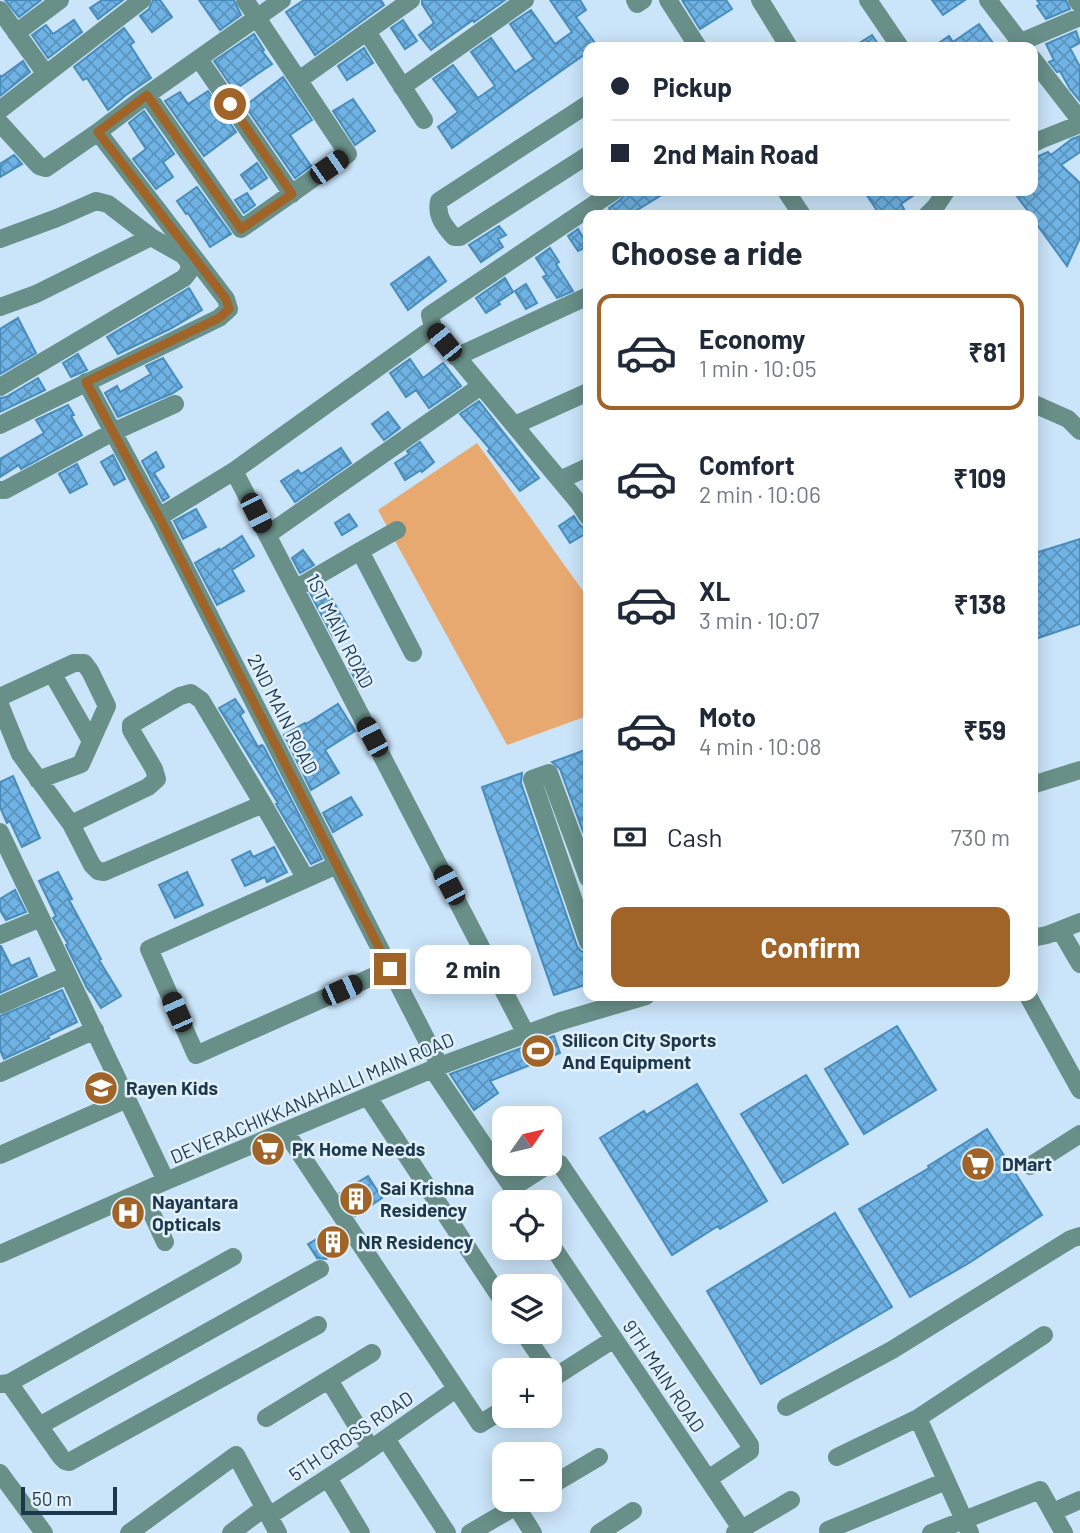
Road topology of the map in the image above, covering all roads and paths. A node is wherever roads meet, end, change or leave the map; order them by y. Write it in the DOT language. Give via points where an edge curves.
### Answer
graph roads {
  1 [pos="61,0"];
  2 [pos="142,0"];
  3 [pos="245,0"];
  4 [pos="282,0"];
  5 [pos="411,0"];
  6 [pos="525,0"];
  7 [pos="635,0"];
  8 [pos="643,0"];
  9 [pos="668,0"];
  10 [pos="760,0"];
  11 [pos="868,0"];
  12 [pos="988,0"];
  13 [pos="0,10"];
  14 [pos="1080,17"];
  15 [pos="257,18"];
  16 [pos="367,32"];
  17 [pos="16,33"];
  18 [pos="695,42"];
  19 [pos="786,42"];
  20 [pos="897,42"];
  21 [pos="1021,42"];
  22 [pos="1029,42"];
  23 [pos="200,59"];
  24 [pos="1038,66"];
  25 [pos="47,73"];
  26 [pos="299,80"];
  27 [pos="402,87"];
  28 [pos="147,95"];
  29 [pos="583,107"];
  30 [pos="0,110"];
  31 [pos="424,120"];
  32 [pos="1080,122"];
  33 [pos="0,123"];
  34 [pos="98,132"];
  35 [pos="1038,141"];
  36 [pos="583,158"];
  37 [pos="292,194"];
  38 [pos="607,196"];
  39 [pos="944,196"];
  40 [pos="586,210"];
  41 [pos="931,210"];
  42 [pos="583,212"];
  43 [pos="151,237"];
  44 [pos="0,239"];
  45 [pos="583,298"];
  46 [pos="0,307"];
  47 [pos="433,328"];
  48 [pos="456,357"];
  49 [pos="86,382"];
  50 [pos="0,387"];
  51 [pos="481,387"];
  52 [pos="583,394"];
  53 [pos="174,404"];
  54 [pos="1038,405"];
  55 [pos="1076,420"];
  56 [pos="0,425"];
  57 [pos="515,425"];
  58 [pos="113,432"];
  59 [pos="583,469"];
  60 [pos="233,471"];
  61 [pos="560,480"];
  62 [pos="0,490"];
  63 [pos="583,510"];
  64 [pos="159,517"];
  65 [pos="397,530"];
  66 [pos="267,535"];
  67 [pos="359,551"];
  68 [pos="295,589"];
  69 [pos="413,653"];
  70 [pos="52,673"];
  71 [pos="0,697"];
  72 [pos="0,705"];
  73 [pos="91,741"];
  74 [pos="1080,769"];
  75 [pos="38,780"];
  76 [pos="1038,783"];
  77 [pos="263,804"];
  78 [pos="71,824"];
  79 [pos="0,832"];
  80 [pos="337,865"];
  81 [pos="583,865"];
  82 [pos="306,879"];
  83 [pos="41,918"];
  84 [pos="1080,922"];
  85 [pos="583,927"];
  86 [pos="1060,930"];
  87 [pos="0,935"];
  88 [pos="1038,936"];
  89 [pos="1080,964"];
  90 [pos="390,969"];
  91 [pos="68,975"];
  92 [pos="608,1001"];
  93 [pos="1030,1001"];
  94 [pos="0,1005"];
  95 [pos="94,1030"];
  96 [pos="526,1034"];
  97 [pos="437,1068"];
  98 [pos="0,1073"];
  99 [pos="1080,1090"];
  100 [pos="368,1097"];
  101 [pos="127,1099"];
  102 [pos="285,1131"];
  103 [pos="1080,1134"];
  104 [pos="0,1155"];
  105 [pos="1030,1166"];
  106 [pos="166,1181"];
  107 [pos="514,1190"];
  108 [pos="522,1190"];
  109 [pos="142,1192"];
  110 [pos="1080,1236"];
  111 [pos="165,1242"];
  112 [pos="0,1254"];
  113 [pos="233,1258"];
  114 [pos="561,1260"];
  115 [pos="320,1269"];
  116 [pos="492,1285"];
  117 [pos="318,1325"];
  118 [pos="1044,1335"];
  119 [pos="614,1339"];
  120 [pos="373,1353"];
  121 [pos="562,1368"];
  122 [pos="329,1380"];
  123 [pos="4,1383"];
  124 [pos="456,1389"];
  125 [pos="786,1407"];
  126 [pos="492,1416"];
  127 [pos="266,1418"];
  128 [pos="918,1418"];
  129 [pos="39,1426"];
  130 [pos="379,1444"];
  131 [pos="599,1457"];
  132 [pos="837,1457"];
  133 [pos="0,1473"];
  134 [pos="328,1478"];
  135 [pos="562,1479"];
  136 [pos="708,1479"];
  137 [pos="946,1481"];
  138 [pos="791,1500"];
  139 [pos="1080,1500"];
  140 [pos="633,1511"];
  141 [pos="267,1512"];
  142 [pos="506,1512"];
  143 [pos="525,1512"];
  144 [pos="1054,1512"];
  145 [pos="967,1526"];
  146 [pos="828,1530"];
  147 [pos="740,1532"];
  148 [pos="44,1533"];
  149 [pos="129,1533"];
  150 [pos="231,1533"];
  151 [pos="278,1533"];
  152 [pos="361,1533"];
  153 [pos="447,1533"];
  154 [pos="470,1533"];
  155 [pos="533,1533"];
  156 [pos="599,1533"];
  157 [pos="931,1533"];
  158 [pos="1064,1533"];
  1 -- 17 [label="street"];
  2 -- 25 [label="street"];
  3 -- 15 [label="street"];
  4 -- 15 [label="street"];
  5 -- 16 [label="street"];
  6 -- 27 [label="street"];
  7 -- 8 [label="street" via="637,4"];
  9 -- 18 [label="street"];
  10 -- 19 [label="street"];
  11 -- 20 [label="street"];
  12 -- 21 [label="street"];
  13 -- 17 [label="street"];
  14 -- 22 [label="street"];
  15 -- 23 [label="street"];
  15 -- 26 [label="street"];
  16 -- 26 [label="street"];
  16 -- 27 [label="street"];
  17 -- 25 [label="street"];
  23 -- 28 [label="street"];
  23 -- 37 [label="street"];
  24 -- 32 [label="street"];
  25 -- 30 [label="street"];
  26 -- 37 [label="street" via="348,154"];
  27 -- 31 [label="street"];
  28 -- 34 [label="street"];
  28 -- 37 [label="street" via="241,229"];
  29 -- 36 [label="street" via="439,201 439,218 454,237 460,237"];
  32 -- 35 [label="street"];
  33 -- 34 [label="street" via="46,168"];
  34 -- 49 [label="street" via="226,299 229,309"];
  38 -- 40 [label="street"];
  39 -- 41 [label="street"];
  42 -- 47 [label="street" via="430,315"];
  43 -- 44 [label="street" via="108,204 96,201"];
  43 -- 46 [label="street"];
  43 -- 50 [label="street" via="183,255 190,266 188,274"];
  45 -- 48 [label="street"];
  47 -- 48 [label="street"];
  47 -- 60 [label="street"];
  48 -- 51 [label="street"];
  49 -- 56 [label="street"];
  49 -- 58 [label="street, 2ND MAIN ROAD"];
  51 -- 57 [label="street"];
  51 -- 66 [label="street"];
  52 -- 57 [label="street"];
  53 -- 58 [label="street"];
  54 -- 55 [label="street"];
  57 -- 61 [label="street"];
  58 -- 62 [label="street"];
  58 -- 64 [label="street, 2ND MAIN ROAD"];
  59 -- 61 [label="street"];
  60 -- 64 [label="street"];
  60 -- 66 [label="street, 1ST MAIN ROAD"];
  61 -- 63 [label="street"];
  64 -- 80 [label="street, 2ND MAIN ROAD"];
  65 -- 67 [label="street"];
  66 -- 68 [label="street, 1ST MAIN ROAD"];
  67 -- 68 [label="street"];
  67 -- 69 [label="street"];
  68 -- 96 [label="street, 1ST MAIN ROAD"];
  70 -- 71 [label="street"];
  70 -- 73 [label="street"];
  70 -- 73 [label="street" via="74,663 84,663 90,671 107,706"];
  72 -- 75 [label="street" via="20,754"];
  73 -- 75 [label="street" via="81,764"];
  74 -- 76 [label="street"];
  75 -- 78 [label="street"];
  77 -- 78 [label="street" via="104,872 92,865"];
  77 -- 78 [label="street" via="201,700 191,693 131,725 157,779"];
  77 -- 82 [label="street"];
  79 -- 83 [label="street"];
  80 -- 82 [label="street"];
  80 -- 90 [label="street, 2ND MAIN ROAD"];
  81 -- 85 [label="street" via="549,773 532,779"];
  82 -- 90 [label="street" via="149,949 196,1055"];
  83 -- 87 [label="street"];
  83 -- 91 [label="street"];
  84 -- 86 [label="street"];
  86 -- 88 [label="street"];
  86 -- 89 [label="street"];
  90 -- 97 [label="street, 2ND MAIN ROAD"];
  91 -- 94 [label="street"];
  91 -- 95 [label="street"];
  92 -- 96 [label="street, DEVERACHIKKANAHALLI MAIN ROAD"];
  93 -- 99 [label="street"];
  95 -- 98 [label="street"];
  95 -- 101 [label="street"];
  96 -- 97 [label="street, DEVERACHIKKANAHALLI MAIN ROAD"];
  97 -- 100 [label="street, DEVERACHIKKANAHALLI MAIN ROAD"];
  97 -- 107 [label="street"];
  100 -- 102 [label="street, DEVERACHIKKANAHALLI MAIN ROAD"];
  100 -- 116 [label="street"];
  101 -- 104 [label="street"];
  101 -- 106 [label="street"];
  102 -- 106 [label="street, DEVERACHIKKANAHALLI MAIN ROAD"];
  102 -- 124 [label="street"];
  103 -- 105 [label="street"];
  106 -- 109 [label="street, DEVERACHIKKANAHALLI MAIN ROAD"];
  108 -- 136 [label="street" via="551,1163 560,1164 743,1434 750,1451"];
  109 -- 111 [label="street"];
  109 -- 112 [label="street, DEVERACHIKKANAHALLI MAIN ROAD"];
  110 -- 125 [label="street" via="892,1350"];
  113 -- 123 [label="street"];
  114 -- 119 [label="street, 9TH MAIN ROAD"];
  115 -- 129 [label="street"];
  117 -- 129 [label="street" via="69,1462"];
  118 -- 128 [label="street"];
  119 -- 121 [label="street"];
  119 -- 136 [label="street, 9TH MAIN ROAD"];
  120 -- 122 [label="street"];
  122 -- 127 [label="street"];
  122 -- 130 [label="street"];
  123 -- 129 [label="street"];
  124 -- 126 [label="street" via="480,1424"];
  124 -- 130 [label="street, 5TH CROSS ROAD"];
  128 -- 132 [label="street"];
  128 -- 137 [label="street"];
  130 -- 134 [label="street, 5TH CROSS ROAD"];
  130 -- 153 [label="street"];
  131 -- 135 [label="street"];
  133 -- 148 [label="street"];
  134 -- 141 [label="street, 5TH CROSS ROAD"];
  134 -- 152 [label="street"];
  136 -- 147 [label="street, 9TH MAIN ROAD"];
  137 -- 145 [label="street"];
  137 -- 146 [label="street"];
  138 -- 147 [label="street"];
  139 -- 144 [label="street"];
  140 -- 156 [label="street"];
  141 -- 149 [label="street" via="236,1455"];
  141 -- 150 [label="street, 5TH CROSS ROAD"];
  141 -- 151 [label="street"];
  142 -- 154 [label="street"];
  143 -- 155 [label="street"];
  144 -- 145 [label="street" via="1040,1490"];
  144 -- 158 [label="street"];
  145 -- 157 [label="street"];
}
